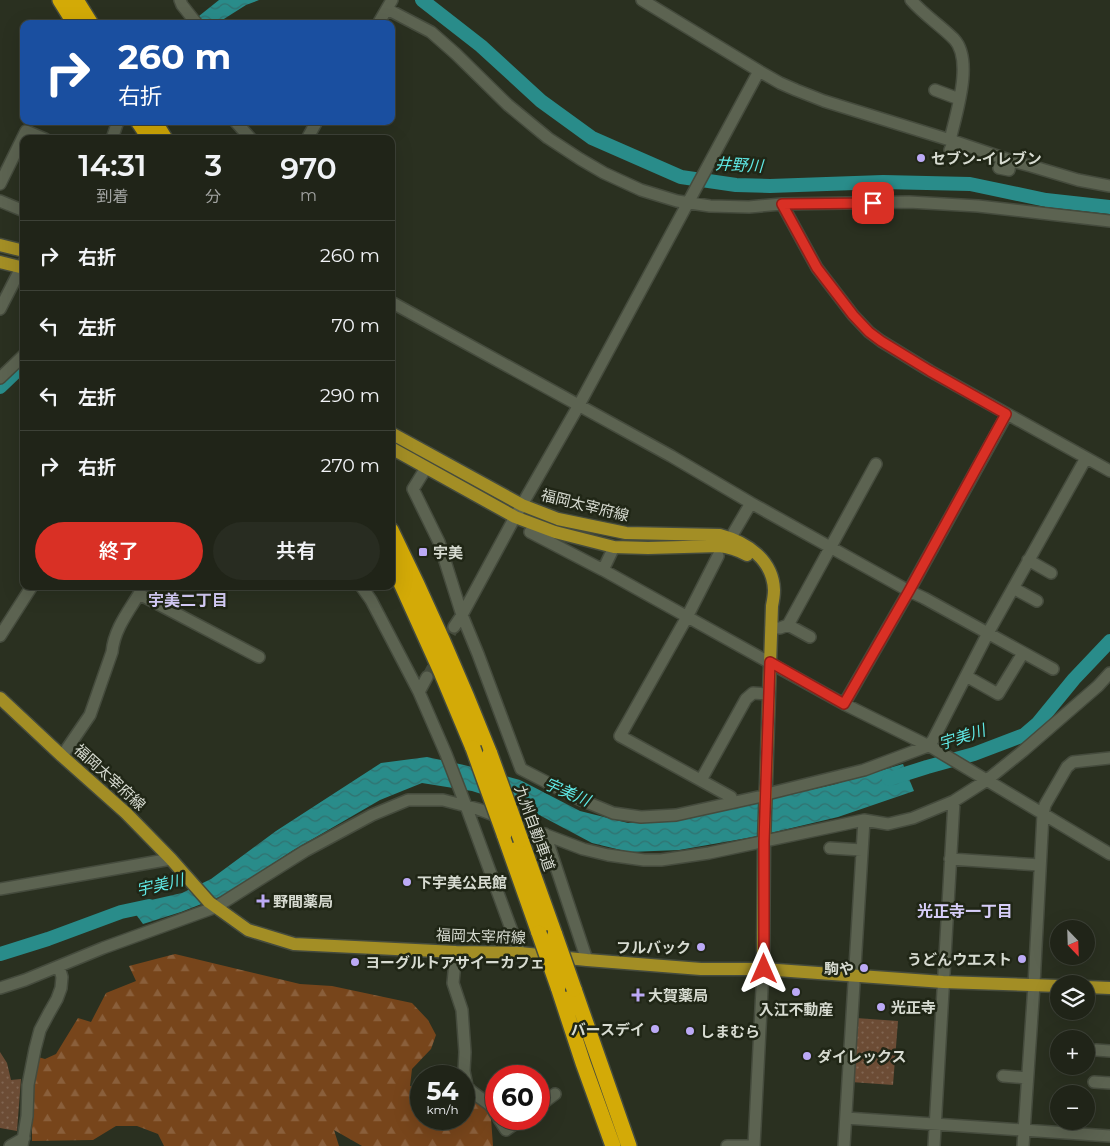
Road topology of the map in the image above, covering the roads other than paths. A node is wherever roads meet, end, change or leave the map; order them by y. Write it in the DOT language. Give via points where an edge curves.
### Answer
graph roads {
  1 [pos="60,0"];
  2 [pos="76,0"];
  3 [pos="180,0"];
  4 [pos="642,0"];
  5 [pos="911,0"];
  6 [pos="389,5"];
  7 [pos="72,20"];
  8 [pos="88,20"];
  9 [pos="194,20"];
  10 [pos="380,20"];
  11 [pos="759,72"];
  12 [pos="934,90"];
  13 [pos="959,99"];
  14 [pos="239,125"];
  15 [pos="24,135"];
  16 [pos="36,135"];
  17 [pos="247,135"];
  18 [pos="954,141"];
  19 [pos="20,143"];
  20 [pos="0,184"];
  21 [pos="1110,186"];
  22 [pos="0,201"];
  23 [pos="690,201"];
  24 [pos="782,204"];
  25 [pos="20,209"];
  26 [pos="1110,222"];
  27 [pos="0,245"];
  28 [pos="20,250"];
  29 [pos="0,262"];
  30 [pos="20,265"];
  31 [pos="20,272"];
  32 [pos="395,304"];
  33 [pos="0,309"];
  34 [pos="20,358"];
  35 [pos="0,378"];
  36 [pos="579,405"];
  37 [pos="1006,414"];
  38 [pos="395,435"];
  39 [pos="395,450"];
  40 [pos="1086,458"];
  41 [pos="876,464"];
  42 [pos="426,468"];
  43 [pos="1110,471"];
  44 [pos="751,503"];
  45 [pos="522,505"];
  46 [pos="515,517"];
  47 [pos="530,532"];
  48 [pos="734,532"];
  49 [pos="395,538"];
  50 [pos="830,546"];
  51 [pos="614,547"];
  52 [pos="718,556"];
  53 [pos="1028,560"];
  54 [pos="395,570"];
  55 [pos="603,570"];
  56 [pos="1051,573"];
  57 [pos="1013,588"];
  58 [pos="29,590"];
  59 [pos="365,590"];
  60 [pos="909,591"];
  61 [pos="1037,601"];
  62 [pos="772,606"];
  63 [pos="462,615"];
  64 [pos="687,617"];
  65 [pos="788,625"];
  66 [pos="454,627"];
  67 [pos="771,628"];
  68 [pos="988,633"];
  69 [pos="0,636"];
  70 [pos="810,637"];
  71 [pos="1023,653"];
  72 [pos="259,656"];
  73 [pos="770,662"];
  74 [pos="1053,669"];
  75 [pos="1110,673"];
  76 [pos="966,676"];
  77 [pos="427,677"];
  78 [pos="419,692"];
  79 [pos="769,694"];
  80 [pos="0,698"];
  81 [pos="844,704"];
  82 [pos="931,747"];
  83 [pos="62,756"];
  84 [pos="1110,758"];
  85 [pos="982,778"];
  86 [pos="701,780"];
  87 [pos="765,794"];
  88 [pos="731,797"];
  89 [pos="954,801"];
  90 [pos="465,804"];
  91 [pos="1043,814"];
  92 [pos="864,820"];
  93 [pos="545,834"];
  94 [pos="764,842"];
  95 [pos="830,848"];
  96 [pos="862,850"];
  97 [pos="1110,854"];
  98 [pos="171,859"];
  99 [pos="950,860"];
  100 [pos="1040,865"];
  101 [pos="0,889"];
  102 [pos="212,904"];
  103 [pos="456,952"];
  104 [pos="520,953"];
  105 [pos="587,960"];
  106 [pos="59,967"];
  107 [pos="764,969"];
  108 [pos="854,976"];
  109 [pos="943,982"];
  110 [pos="1034,985"];
  111 [pos="1050,986"];
  112 [pos="1095,987"];
  113 [pos="0,988"];
  114 [pos="1110,988"];
  115 [pos="1096,1050"];
  116 [pos="1110,1051"];
  117 [pos="1003,1076"];
  118 [pos="1028,1078"];
  119 [pos="1094,1082"];
  120 [pos="1110,1083"];
  121 [pos="555,1094"];
  122 [pos="550,1098"];
  123 [pos="485,1101"];
  124 [pos="846,1118"];
  125 [pos="935,1124"];
  126 [pos="1024,1131"];
  127 [pos="1110,1136"];
  128 [pos="23,1142"];
  129 [pos="10,1146"];
  130 [pos="613,1146"];
  131 [pos="629,1146"];
  132 [pos="727,1146"];
  133 [pos="754,1146"];
  134 [pos="844,1146"];
  135 [pos="934,1146"];
  136 [pos="1023,1146"];
  1 -- 7 [label="highway"];
  2 -- 8 [label="highway"];
  3 -- 9 [label="street"];
  4 -- 11 [label="street"];
  5 -- 13 [label="street" via="955,40 960,49 963,75"];
  6 -- 10 [label="street"];
  6 -- 23 [label="street" via="431,32 508,105 580,159 641,190 677,201"];
  11 -- 18 [label="street" via="824,101"];
  11 -- 23 [label="street"];
  12 -- 13 [label="street"];
  13 -- 18 [label="street"];
  14 -- 17 [label="street"];
  15 -- 16 [label="street" via="26,131"];
  18 -- 21 [label="street" via="1006,160"];
  19 -- 20 [label="street"];
  22 -- 25 [label="street"];
  23 -- 24 [label="street" via="710,206"];
  23 -- 36 [label="street"];
  24 -- 26 [label="street" via="909,202 988,207"];
  24 -- 37 [label="street" via="817,268 869,332"];
  27 -- 28 [label="main road"];
  29 -- 30 [label="main road"];
  31 -- 33 [label="street"];
  32 -- 36 [label="street"];
  34 -- 35 [label="street"];
  36 -- 44 [label="street"];
  36 -- 45 [label="street"];
  37 -- 40 [label="street"];
  37 -- 60 [label="street"];
  38 -- 45 [label="main road, 福岡太宰府線"];
  39 -- 42 [label="main road, 福岡太宰府線"];
  40 -- 43 [label="street"];
  40 -- 53 [label="street"];
  41 -- 50 [label="street"];
  42 -- 46 [label="main road, 福岡太宰府線"];
  42 -- 63 [label="street" via="413,489 439,542"];
  44 -- 48 [label="street"];
  44 -- 50 [label="street"];
  45 -- 46 [label="street"];
  45 -- 62 [label="main road, 福岡太宰府線" via="558,518 626,533 733,538 755,552 772,576"];
  46 -- 51 [label="main road, 福岡太宰府線" via="555,532"];
  46 -- 63 [label="street"];
  47 -- 55 [label="street"];
  49 -- 131 [label="highway, 九州自動車道, bridge" via="490,754"];
  50 -- 60 [label="street"];
  50 -- 65 [label="street"];
  51 -- 55 [label="street"];
  51 -- 62 [label="main road, 福岡太宰府線" via="719,546 737,549 749,556 766,579"];
  52 -- 64 [label="street"];
  53 -- 56 [label="street"];
  53 -- 57 [label="street"];
  54 -- 130 [label="highway, 九州自動車道, bridge" via="473,748"];
  55 -- 64 [label="street"];
  57 -- 61 [label="street"];
  57 -- 68 [label="street"];
  58 -- 69 [label="street"];
  59 -- 78 [label="street"];
  60 -- 68 [label="street"];
  60 -- 81 [label="street"];
  62 -- 67 [label="main road, 福岡太宰府線"];
  63 -- 66 [label="street"];
  63 -- 87 [label="street" via="521,769 613,813 640,817 676,814"];
  64 -- 73 [label="street"];
  64 -- 86 [label="street" via="620,736"];
  65 -- 67 [label="street"];
  65 -- 70 [label="street"];
  67 -- 73 [label="main road, 福岡太宰府線"];
  68 -- 71 [label="street"];
  68 -- 76 [label="street"];
  71 -- 74 [label="street"];
  71 -- 76 [label="street" via="998,694"];
  72 -- 83 [label="street" via="139,594 113,642 90,716"];
  73 -- 79 [label="main road, 福岡太宰府線"];
  73 -- 81 [label="street"];
  75 -- 85 [label="street" via="1051,728"];
  76 -- 82 [label="street"];
  77 -- 78 [label="street"];
  78 -- 90 [label="street"];
  79 -- 86 [label="street" via="753,693 746,699"];
  79 -- 87 [label="main road, 福岡太宰府線"];
  80 -- 83 [label="main road, 福岡太宰府線"];
  81 -- 82 [label="street"];
  82 -- 85 [label="street"];
  82 -- 87 [label="street" via="864,770"];
  83 -- 98 [label="main road, 福岡太宰府線" via="126,813"];
  84 -- 91 [label="street" via="1073,762 1066,766"];
  85 -- 89 [label="street"];
  85 -- 91 [label="street"];
  86 -- 88 [label="street"];
  87 -- 94 [label="main road, 福岡太宰府線"];
  89 -- 92 [label="street" via="913,818 888,824"];
  89 -- 99 [label="street"];
  90 -- 93 [label="street"];
  90 -- 102 [label="street" via="408,800 313,846"];
  90 -- 104 [label="street"];
  91 -- 97 [label="street"];
  91 -- 100 [label="street"];
  92 -- 94 [label="street"];
  92 -- 96 [label="street"];
  93 -- 94 [label="street" via="583,849 644,860 709,854"];
  93 -- 105 [label="street"];
  94 -- 107 [label="main road, 福岡太宰府線"];
  95 -- 96 [label="street"];
  96 -- 108 [label="street"];
  98 -- 101 [label="street"];
  98 -- 102 [label="main road, 福岡太宰府線"];
  99 -- 100 [label="street"];
  99 -- 109 [label="street"];
  100 -- 110 [label="street"];
  102 -- 103 [label="main road, 福岡太宰府線" via="248,930 294,944"];
  102 -- 106 [label="street"];
  103 -- 104 [label="main road, 福岡太宰府線"];
  103 -- 123 [label="street" via="453,983 462,1010 464,1071 471,1091"];
  104 -- 105 [label="main road, 福岡太宰府線"];
  105 -- 107 [label="main road, 福岡太宰府線" via="701,969"];
  106 -- 113 [label="street"];
  106 -- 128 [label="street" via="61,988 40,1030 35,1049"];
  107 -- 108 [label="main road, 福岡太宰府線"];
  107 -- 133 [label="street"];
  108 -- 109 [label="main road, 福岡太宰府線"];
  108 -- 124 [label="street"];
  109 -- 110 [label="main road, 福岡太宰府線"];
  109 -- 125 [label="street"];
  110 -- 111 [label="main road, 福岡太宰府線"];
  110 -- 118 [label="street"];
  112 -- 114 [label="main road"];
  115 -- 116 [label="street"];
  117 -- 118 [label="street"];
  118 -- 126 [label="street"];
  119 -- 120 [label="street"];
  121 -- 122 [label="street"];
  124 -- 125 [label="street"];
  124 -- 134 [label="street"];
  125 -- 126 [label="street"];
  125 -- 135 [label="street"];
  126 -- 127 [label="street"];
  126 -- 136 [label="street"];
  128 -- 129 [label="street"];
  132 -- 133 [label="street"];
}
